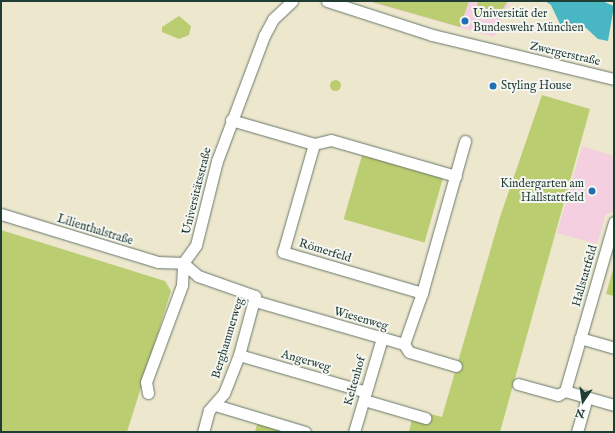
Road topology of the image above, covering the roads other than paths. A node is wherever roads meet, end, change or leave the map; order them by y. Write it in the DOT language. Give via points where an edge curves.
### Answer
graph roads {
  1 [pos="292,1"];
  2 [pos="327,1"];
  3 [pos="614,78"];
  4 [pos="231,120"];
  5 [pos="465,142"];
  6 [pos="314,144"];
  7 [pos="456,176"];
  8 [pos="1,214"];
  9 [pos="614,222"];
  10 [pos="183,263"];
  11 [pos="422,293"];
  12 [pos="254,298"];
  13 [pos="382,338"];
  14 [pos="580,338"];
  15 [pos="404,344"];
  16 [pos="614,348"];
  17 [pos="239,355"];
  18 [pos="456,366"];
  19 [pos="518,384"];
  20 [pos="565,391"];
  21 [pos="148,393"];
  22 [pos="365,396"];
  23 [pos="586,397"];
  24 [pos="215,405"];
  25 [pos="614,405"];
  26 [pos="424,418"];
  27 [pos="203,432"];
  28 [pos="305,432"];
  29 [pos="354,432"];
  30 [pos="577,432"];
  1 -- 4 [label="street, Universitätsstraße" via="270,25"];
  2 -- 3 [label="street, Zwergerstraße" via="455,41"];
  4 -- 6 [label="street"];
  4 -- 10 [label="street, Universitätsstraße" via="196,245"];
  5 -- 7 [label="street"];
  6 -- 7 [label="street" via="331,140"];
  6 -- 11 [label="street, Römerfeld" via="283,252"];
  7 -- 11 [label="street"];
  8 -- 10 [label="street, Lilienthalstraße" via="158,262"];
  9 -- 14 [label="street, Hallstattfeld"];
  10 -- 12 [label="street, Wiesenweg" via="204,278"];
  10 -- 21 [label="street" via="182,285 146,382"];
  11 -- 15 [label="street"];
  12 -- 13 [label="street, Wiesenweg"];
  12 -- 17 [label="street, Berghammerweg"];
  13 -- 15 [label="street, Wiesenweg"];
  13 -- 22 [label="street, Keltenhof"];
  14 -- 16 [label="street"];
  14 -- 20 [label="street, Hallstattfeld"];
  15 -- 18 [label="street, Wiesenweg" via="409,352"];
  17 -- 22 [label="street, Angerweg"];
  17 -- 24 [label="street, Berghammerweg" via="224,392"];
  19 -- 20 [label="street" via="558,395"];
  20 -- 23 [label="street"];
  22 -- 26 [label="street, Angerweg"];
  22 -- 29 [label="street, Keltenhof"];
  23 -- 25 [label="street"];
  23 -- 30 [label="street"];
  24 -- 27 [label="street, Berghammerweg" via="209,410"];
  24 -- 28 [label="street"];
}
